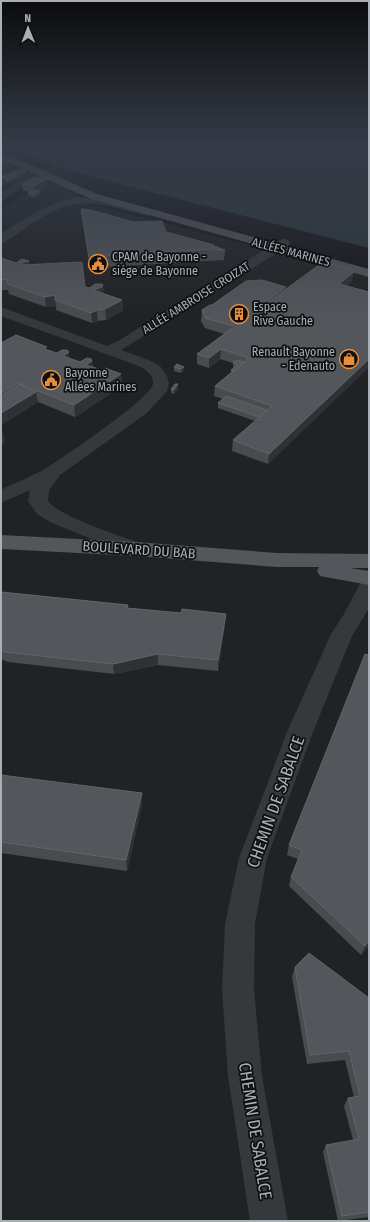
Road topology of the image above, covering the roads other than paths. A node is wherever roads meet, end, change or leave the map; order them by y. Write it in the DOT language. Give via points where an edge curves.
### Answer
graph roads {
  1 [pos="58,202"];
  2 [pos="68,202"];
  3 [pos="99,202"];
  4 [pos="114,202"];
  5 [pos="131,202"];
  6 [pos="162,216"];
  7 [pos="29,221"];
  8 [pos="1,240"];
  9 [pos="280,245"];
  10 [pos="369,264"];
  11 [pos="369,273"];
  12 [pos="1,311"];
  13 [pos="108,351"];
  14 [pos="54,471"];
  15 [pos="1,497"];
  16 [pos="1,542"];
  17 [pos="136,549"];
  18 [pos="277,560"];
  19 [pos="369,561"];
  20 [pos="369,578"];
  21 [pos="369,587"];
  22 [pos="361,620"];
  23 [pos="269,1221"];
  1 -- 7 [label="street"];
  2 -- 7 [label="street"];
  3 -- 6 [label="street"];
  4 -- 6 [label="main road, ALLÉES MARINES"];
  5 -- 9 [label="main road, ALLÉES MARINES"];
  6 -- 9 [label="main road, ALLÉES MARINES"];
  7 -- 8 [label="street"];
  9 -- 10 [label="main road, ALLÉES MARINES"];
  9 -- 11 [label="main road, ALLÉES MARINES"];
  9 -- 13 [label="street, ALLÉE AMBROISE CROIZAT"];
  12 -- 13 [label="street"];
  13 -- 14 [label="street" via="154,369 161,384 159,391 141,409"];
  14 -- 15 [label="street"];
  14 -- 17 [label="street" via="40,490 38,501 44,510 59,519"];
  16 -- 17 [label="main road, BOULEVARD DU BAB"];
  17 -- 18 [label="main road, BOULEVARD DU BAB"];
  18 -- 19 [label="main road, BOULEVARD DU BAB"];
  18 -- 20 [label="main road, BOULEVARD DU BAB"];
  21 -- 22 [label="street, CHEMIN DE SABALCE"];
  22 -- 23 [label="street, CHEMIN DE SABALCE" via="342,634 300,732 253,858 240,924 238,989 245,1076"];
}
